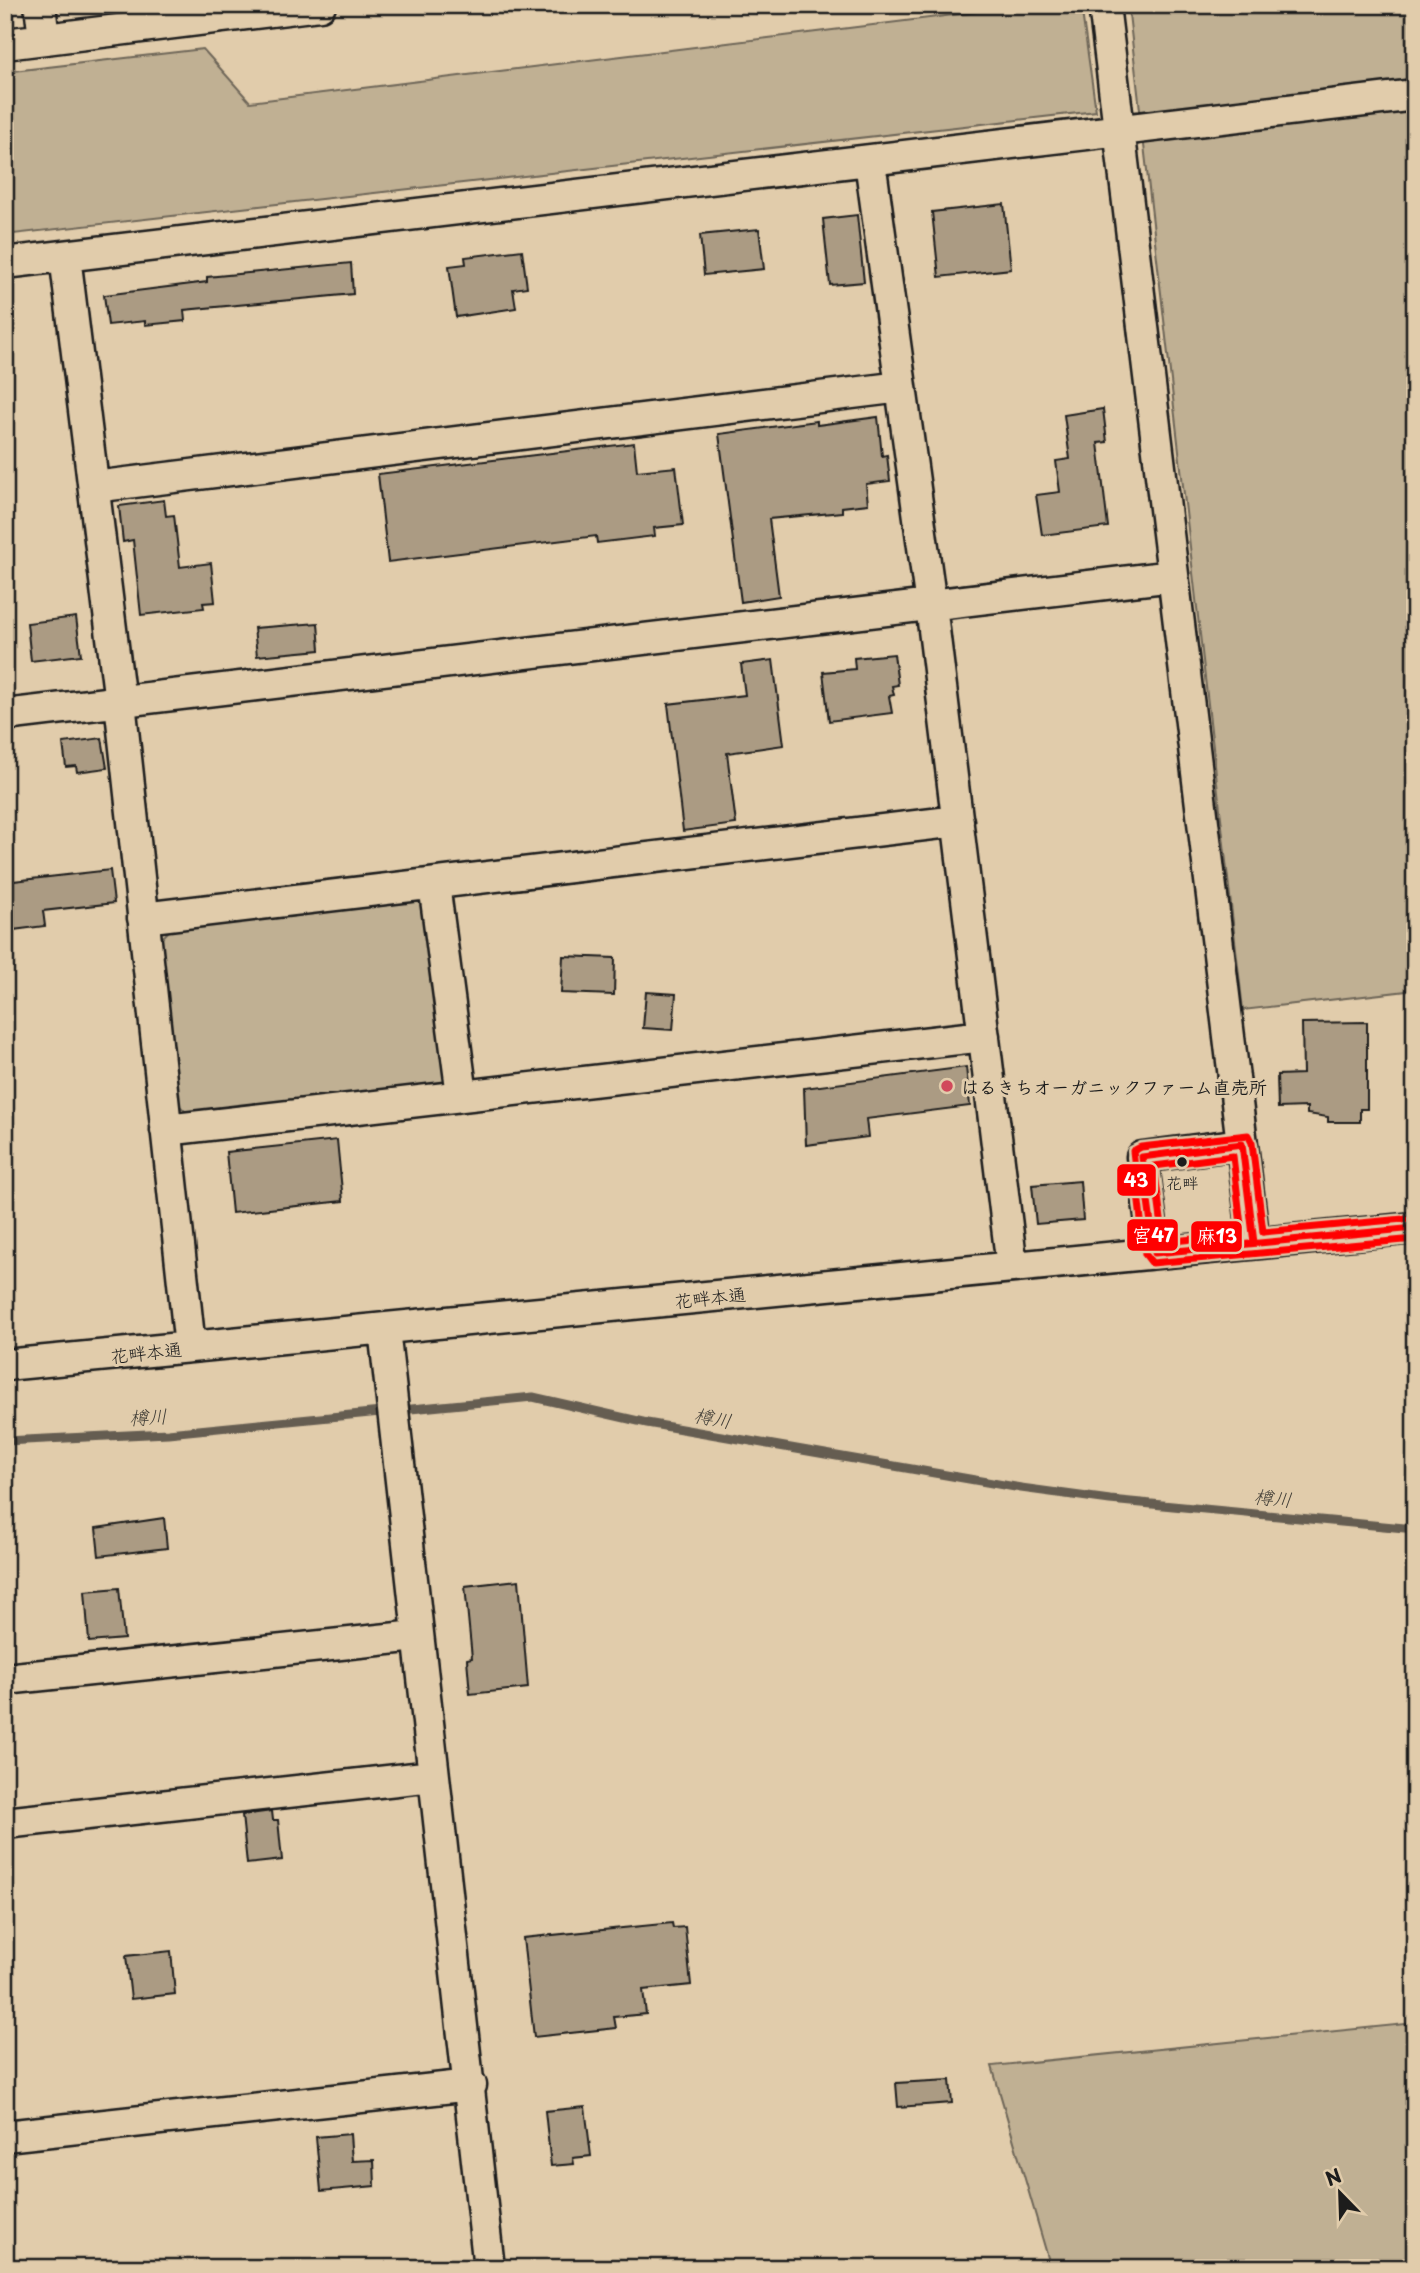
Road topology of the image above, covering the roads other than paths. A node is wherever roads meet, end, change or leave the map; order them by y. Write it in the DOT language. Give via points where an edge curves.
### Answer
graph roads {
  1 [pos="40,5"];
  2 [pos="320,5"];
  3 [pos="1104,5"];
  4 [pos="44,39"];
  5 [pos="5,44"];
  6 [pos="1415,95"];
  7 [pos="1118,131"];
  8 [pos="870,161"];
  9 [pos="65,257"];
  10 [pos="5,263"];
  11 [pos="901,387"];
  12 [pos="94,487"];
  13 [pos="1172,576"];
  14 [pos="931,605"];
  15 [pos="120,702"];
  16 [pos="5,715"];
  17 [pos="958,821"];
  18 [pos="433,884"];
  19 [pos="143,918"];
  20 [pos="984,1036"];
  21 [pos="462,1096"];
  22 [pos="166,1130"];
  23 [pos="1242,1144"];
  24 [pos="1415,1228"];
  25 [pos="1254,1243"];
  26 [pos="1155,1253"];
  27 [pos="1012,1267"];
  28 [pos="384,1329"];
  29 [pos="190,1348"];
  30 [pos="5,1365"];
  31 [pos="417,1636"];
  32 [pos="5,1678"];
  33 [pos="433,1776"];
  34 [pos="5,1823"];
  35 [pos="471,2085"];
  36 [pos="5,2136"];
  37 [pos="489,2268"];
  1 -- 4 [label="street"];
  2 -- 4 [label="street"];
  3 -- 7 [label="street"];
  4 -- 5 [label="street"];
  6 -- 7 [label="street"];
  7 -- 8 [label="street"];
  7 -- 13 [label="street"];
  8 -- 9 [label="street"];
  8 -- 11 [label="street"];
  9 -- 10 [label="street"];
  9 -- 12 [label="street"];
  11 -- 12 [label="street"];
  11 -- 14 [label="street"];
  12 -- 15 [label="street"];
  13 -- 14 [label="street"];
  13 -- 23 [label="street"];
  14 -- 15 [label="street"];
  14 -- 17 [label="street"];
  15 -- 16 [label="street"];
  15 -- 19 [label="street"];
  17 -- 18 [label="street"];
  17 -- 20 [label="street"];
  18 -- 19 [label="street"];
  18 -- 21 [label="street"];
  19 -- 22 [label="street"];
  20 -- 21 [label="street"];
  20 -- 27 [label="street"];
  21 -- 22 [label="street"];
  22 -- 29 [label="street"];
  23 -- 25 [label="street"];
  23 -- 26 [label="street" via="1142,1157"];
  24 -- 25 [label="street, 花畔本通"];
  25 -- 26 [label="street, 花畔本通"];
  26 -- 27 [label="street, 花畔本通"];
  27 -- 28 [label="street, 花畔本通"];
  28 -- 29 [label="street, 花畔本通"];
  28 -- 31 [label="street"];
  29 -- 30 [label="street, 花畔本通"];
  31 -- 32 [label="street"];
  31 -- 33 [label="street"];
  33 -- 34 [label="street"];
  33 -- 35 [label="street"];
  35 -- 36 [label="street"];
  35 -- 37 [label="street"];
}
